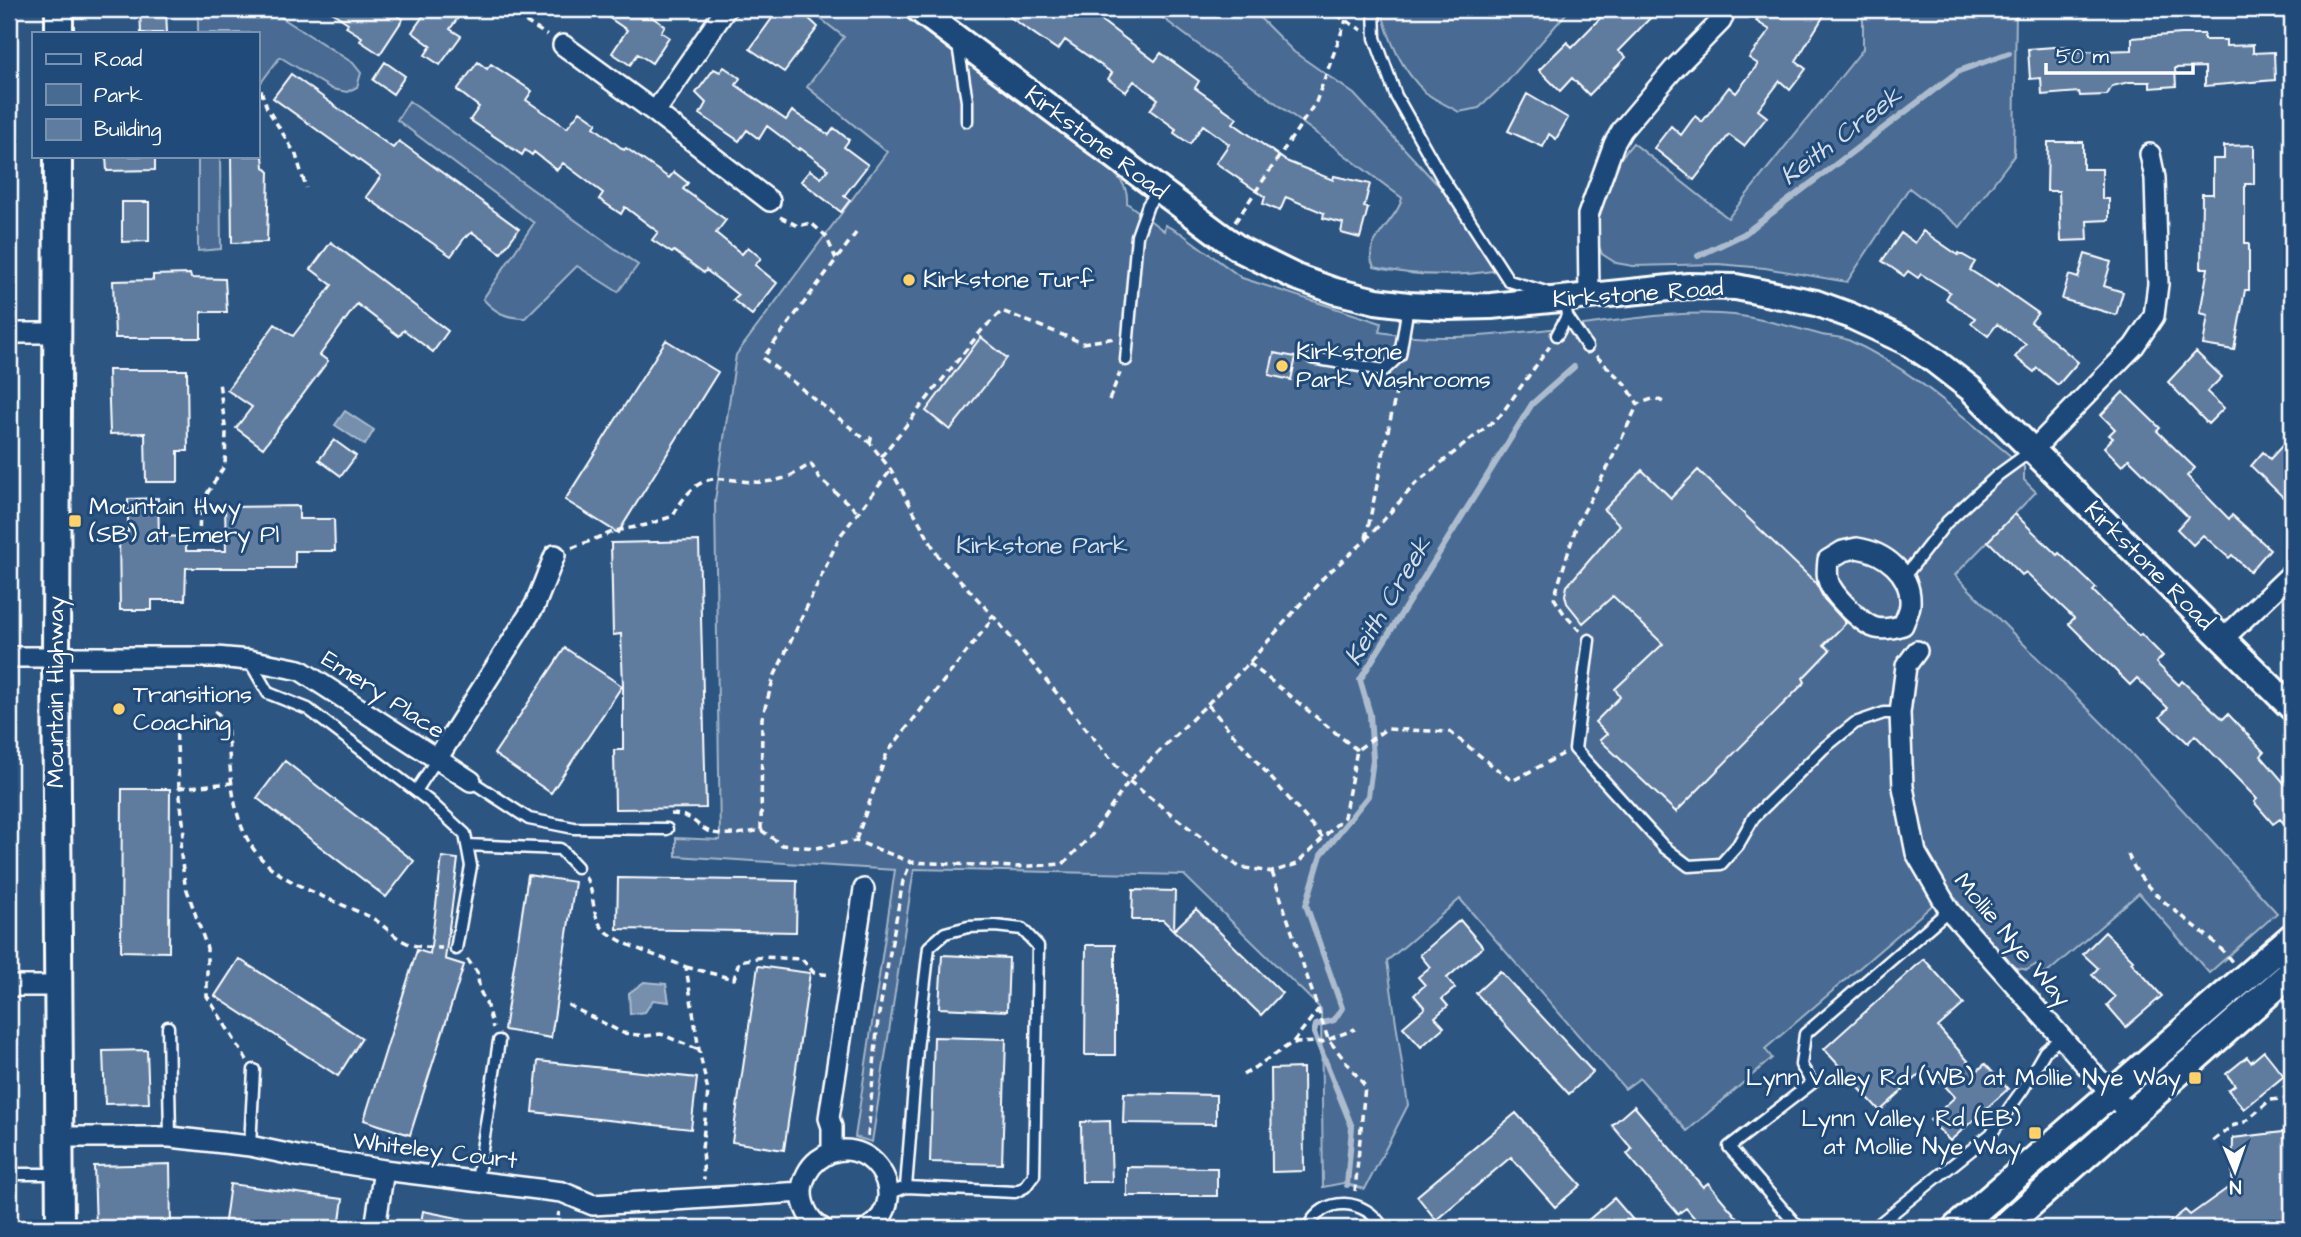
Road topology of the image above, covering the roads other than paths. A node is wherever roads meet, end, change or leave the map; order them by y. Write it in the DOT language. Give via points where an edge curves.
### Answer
graph roads {
  1 [pos="59,9"];
  2 [pos="726,9"];
  3 [pos="918,9"];
  4 [pos="1374,9"];
  5 [pos="1726,9"];
  6 [pos="59,32"];
  7 [pos="957,38"];
  8 [pos="563,45"];
  9 [pos="655,112"];
  10 [pos="967,121"];
  11 [pos="2150,154"];
  12 [pos="58,158"];
  13 [pos="1158,190"];
  14 [pos="770,201"];
  15 [pos="1589,296"];
  16 [pos="1408,305"];
  17 [pos="1566,307"];
  18 [pos="9,333"];
  19 [pos="58,333"];
  20 [pos="1557,335"];
  21 [pos="1587,347"];
  22 [pos="1312,358"];
  23 [pos="1126,360"];
  24 [pos="2032,451"];
  25 [pos="555,555"];
  26 [pos="2292,573"];
  27 [pos="1904,577"];
  28 [pos="2223,639"];
  29 [pos="1588,640"];
  30 [pos="1917,651"];
  31 [pos="9,657"];
  32 [pos="56,657"];
  33 [pos="249,660"];
  34 [pos="2292,708"];
  35 [pos="1900,713"];
  36 [pos="437,759"];
  37 [pos="471,781"];
  38 [pos="416,791"];
  39 [pos="667,828"];
  40 [pos="467,845"];
  41 [pos="577,867"];
  42 [pos="864,889"];
  43 [pos="1950,910"];
  44 [pos="2292,937"];
  45 [pos="456,949"];
  46 [pos="2292,972"];
  47 [pos="9,986"];
  48 [pos="58,986"];
  49 [pos="168,1027"];
  50 [pos="2062,1037"];
  51 [pos="499,1041"];
  52 [pos="254,1070"];
  53 [pos="2110,1093"];
  54 [pos="2130,1115"];
  55 [pos="60,1137"];
  56 [pos="170,1137"];
  57 [pos="250,1146"];
  58 [pos="832,1151"];
  59 [pos="384,1170"];
  60 [pos="9,1174"];
  61 [pos="61,1174"];
  62 [pos="477,1181"];
  63 [pos="897,1191"];
  64 [pos="802,1192"];
  65 [pos="61,1228"];
  66 [pos="375,1228"];
  67 [pos="822,1228"];
  68 [pos="868,1228"];
  69 [pos="1308,1228"];
  70 [pos="1383,1228"];
  71 [pos="1799,1228"];
  72 [pos="1874,1228"];
  73 [pos="1956,1228"];
  74 [pos="2003,1228"];
  1 -- 6 [label="main road"];
  2 -- 9 [label="street"];
  3 -- 7 [label="street, Kirkstone Road"];
  4 -- 17 [label="lane" via="1375,38 1396,96 1441,176 1509,281"];
  5 -- 15 [label="street" via="1721,21 1614,144 1588,215"];
  7 -- 10 [label="lane"];
  7 -- 13 [label="street, Kirkstone Road"];
  8 -- 9 [label="street"];
  9 -- 14 [label="street"];
  11 -- 24 [label="street" via="2155,178 2158,285 2154,316 2134,346"];
  12 -- 19 [label="main road, Mountain Highway"];
  13 -- 16 [label="street, Kirkstone Road" via="1241,250 1296,277 1335,291"];
  13 -- 23 [label="lane" via="1137,236"];
  15 -- 17 [label="street, Kirkstone Road"];
  15 -- 24 [label="street, Kirkstone Road" via="1689,286 1736,287 1849,314 1931,358 1971,390"];
  16 -- 17 [label="street, Kirkstone Road"];
  16 -- 22 [label="lane" via="1400,355 1384,370"];
  17 -- 20 [label="lane"];
  17 -- 21 [label="lane"];
  18 -- 19 [label="street"];
  19 -- 32 [label="main road, Mountain Highway"];
  24 -- 27 [label="lane" via="1947,522"];
  24 -- 28 [label="street, Kirkstone Road"];
  25 -- 36 [label="street" via="535,606"];
  26 -- 28 [label="street"];
  27 -- 27 [label="street" via="1910,605 1903,625 1872,628 1830,586 1826,572 1828,560 1857,548 1884,557"];
  28 -- 34 [label="street, Kirkstone Road"];
  29 -- 35 [label="lane" via="1575,749 1664,847 1689,866 1721,864 1754,817 1855,723"];
  30 -- 35 [label="street, Mollie Nye Way" via="1906,666"];
  31 -- 32 [label="street, Emery Place"];
  32 -- 33 [label="street, Emery Place"];
  32 -- 48 [label="main road, Mountain Highway"];
  33 -- 36 [label="street, Emery Place" via="300,670"];
  33 -- 38 [label="lane" via="268,693 307,709"];
  35 -- 43 [label="street, Mollie Nye Way" via="1903,787 1916,853"];
  36 -- 37 [label="street, Emery Place"];
  36 -- 38 [label="lane"];
  37 -- 39 [label="lane, Emery Place" via="529,819 574,828"];
  38 -- 40 [label="lane" via="465,834"];
  40 -- 41 [label="lane" via="559,849"];
  40 -- 45 [label="lane" via="471,866"];
  42 -- 58 [label="street" via="829,1118"];
  43 -- 50 [label="street, Mollie Nye Way"];
  43 -- 71 [label="lane" via="1805,1034 1801,1065 1812,1083 1729,1147"];
  44 -- 53 [label="main road"];
  46 -- 54 [label="main road"];
  47 -- 48 [label="street"];
  48 -- 55 [label="main road, Mountain Highway"];
  49 -- 56 [label="lane"];
  50 -- 53 [label="street, Mollie Nye Way"];
  50 -- 72 [label="lane" via="2045,1051 1992,1134"];
  51 -- 62 [label="lane"];
  52 -- 57 [label="lane"];
  53 -- 54 [label="street, Mollie Nye Way"];
  53 -- 73 [label="main road"];
  54 -- 74 [label="main road"];
  55 -- 56 [label="street, Whiteley Court"];
  55 -- 61 [label="main road, Mountain Highway"];
  56 -- 57 [label="street, Whiteley Court"];
  57 -- 59 [label="street, Whiteley Court"];
  58 -- 63 [label="street" via="866,1155"];
  58 -- 64 [label="street" via="814,1163"];
  59 -- 62 [label="street, Whiteley Court"];
  59 -- 66 [label="street"];
  60 -- 61 [label="lane"];
  61 -- 65 [label="main road, Mountain Highway"];
  62 -- 64 [label="street, Whiteley Court" via="562,1192 593,1205"];
  63 -- 63 [label="lane" via="929,947 944,933 968,927 1022,929 1038,946 1034,1175 1015,1192"];
  63 -- 68 [label="street"];
  64 -- 67 [label="street" via="807,1214"];
  69 -- 70 [label="lane" via="1323,1209 1337,1203 1352,1203 1377,1217"];
}
